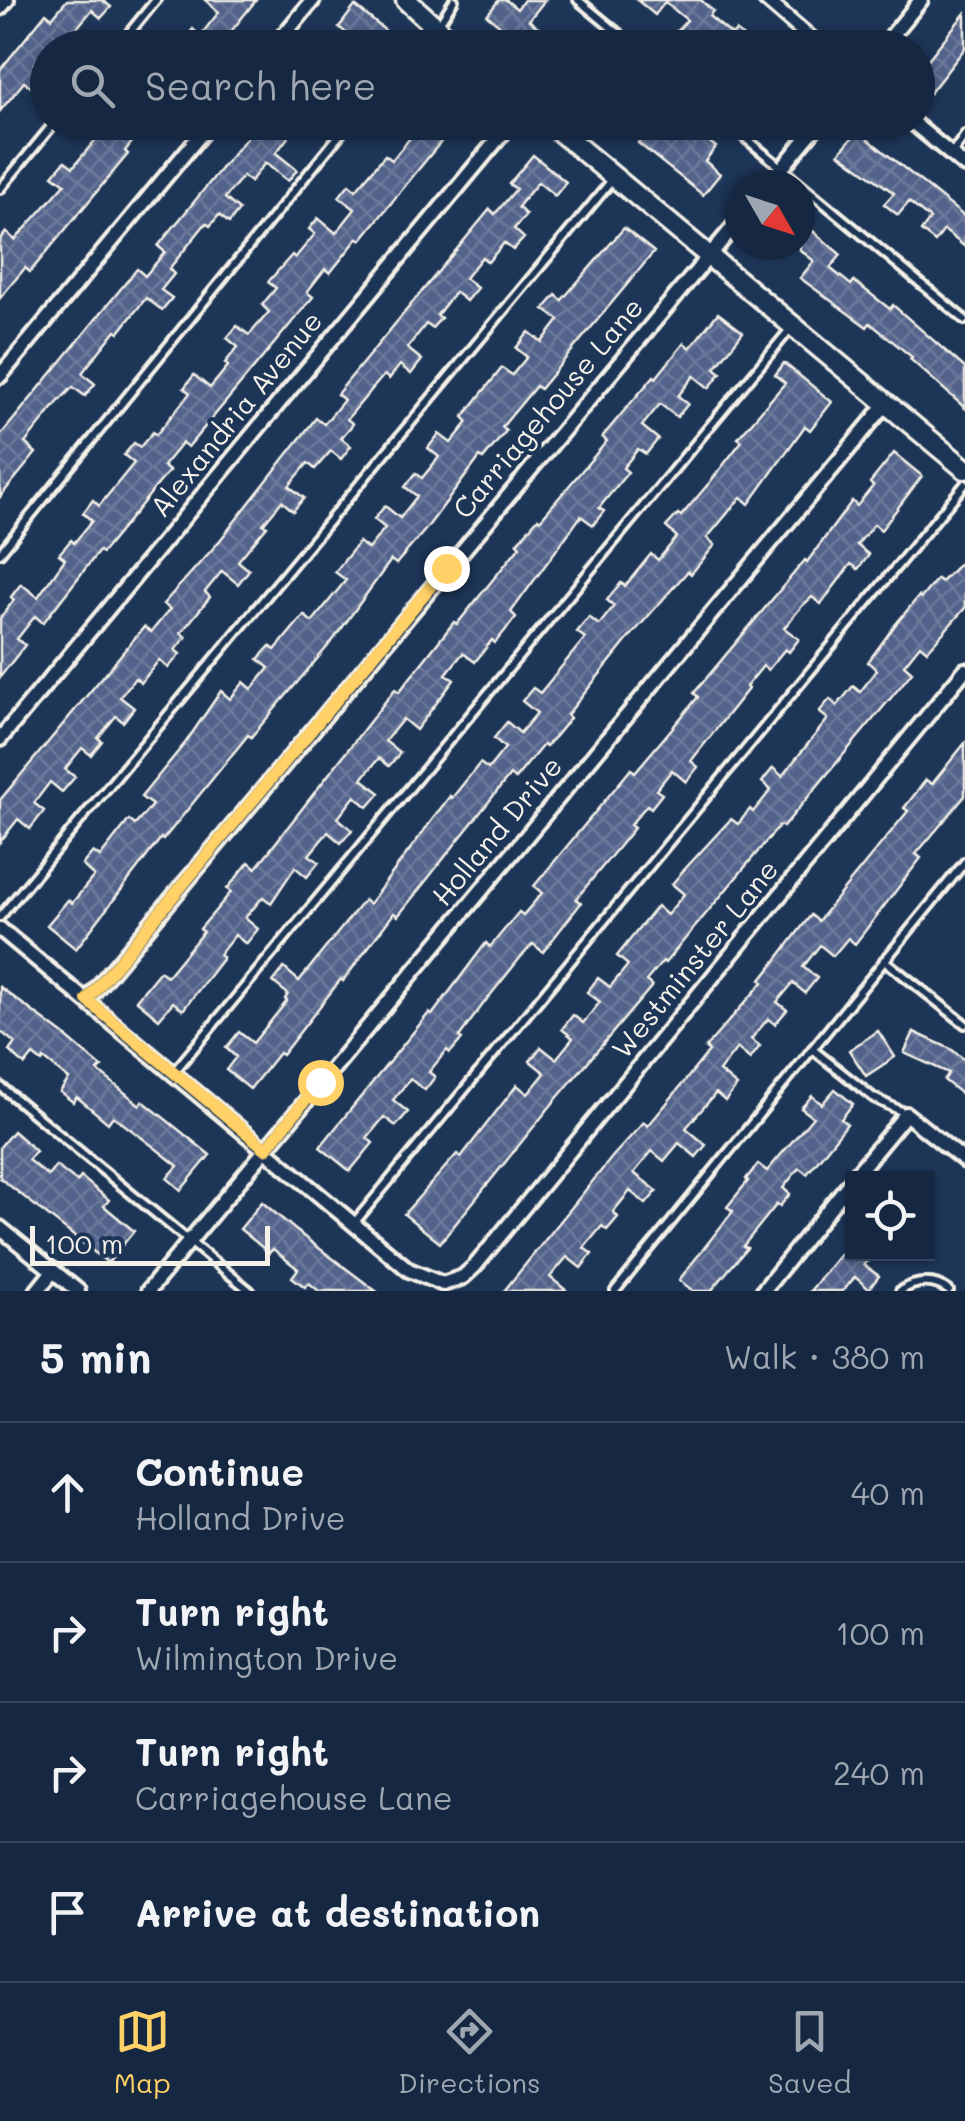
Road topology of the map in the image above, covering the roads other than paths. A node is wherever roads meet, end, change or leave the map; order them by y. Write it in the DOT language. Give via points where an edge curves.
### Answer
graph roads {
  1 [pos="7,0"];
  2 [pos="156,0"];
  3 [pos="313,0"];
  4 [pos="406,0"];
  5 [pos="454,0"];
  6 [pos="578,0"];
  7 [pos="766,0"];
  8 [pos="921,0"];
  9 [pos="0,8"];
  10 [pos="434,26"];
  11 [pos="132,30"];
  12 [pos="288,30"];
  13 [pos="430,30"];
  14 [pos="439,30"];
  15 [pos="614,30"];
  16 [pos="801,30"];
  17 [pos="897,30"];
  18 [pos="965,135"];
  19 [pos="40,140"];
  20 [pos="196,140"];
  21 [pos="335,140"];
  22 [pos="497,140"];
  23 [pos="569,140"];
  24 [pos="747,140"];
  25 [pos="805,140"];
  26 [pos="933,140"];
  27 [pos="951,155"];
  28 [pos="965,166"];
  29 [pos="782,169"];
  30 [pos="614,178"];
  31 [pos="0,190"];
  32 [pos="725,236"];
  33 [pos="708,256"];
  34 [pos="965,320"];
  35 [pos="793,326"];
  36 [pos="0,376"];
  37 [pos="886,404"];
  38 [pos="965,469"];
  39 [pos="965,484"];
  40 [pos="0,553"];
  41 [pos="965,670"];
  42 [pos="0,739"];
  43 [pos="965,862"];
  44 [pos="0,917"];
  45 [pos="0,929"];
  46 [pos="884,960"];
  47 [pos="87,1000"];
  48 [pos="965,1024"];
  49 [pos="812,1048"];
  50 [pos="174,1072"];
  51 [pos="0,1086"];
  52 [pos="906,1114"];
  53 [pos="266,1149"];
  54 [pos="965,1162"];
  55 [pos="860,1171"];
  56 [pos="845,1189"];
  57 [pos="354,1223"];
  58 [pos="0,1228"];
  59 [pos="189,1242"];
  60 [pos="54,1271"];
  61 [pos="36,1291"];
  62 [pos="78,1291"];
  63 [pos="148,1291"];
  64 [pos="250,1291"];
  65 [pos="615,1291"];
  66 [pos="763,1291"];
  67 [pos="900,1291"];
  68 [pos="949,1291"];
  1 -- 9 [label="street"];
  2 -- 11 [label="lane"];
  3 -- 12 [label="street"];
  4 -- 10 [label="street"];
  5 -- 10 [label="lane"];
  6 -- 15 [label="lane"];
  7 -- 16 [label="street"];
  8 -- 17 [label="street"];
  10 -- 13 [label="lane"];
  10 -- 14 [label="street"];
  18 -- 27 [label="lane"];
  19 -- 31 [label="lane"];
  20 -- 36 [label="street"];
  21 -- 40 [label="lane"];
  22 -- 42 [label="street, Alexandria Avenue"];
  23 -- 30 [label="street"];
  24 -- 29 [label="lane"];
  25 -- 29 [label="street"];
  26 -- 27 [label="street"];
  27 -- 28 [label="street"];
  29 -- 34 [label="lane"];
  30 -- 33 [label="street"];
  30 -- 44 [label="lane"];
  32 -- 33 [label="street, Carriagehouse Lane"];
  33 -- 35 [label="street"];
  33 -- 47 [label="street, Carriagehouse Lane"];
  35 -- 37 [label="street"];
  35 -- 50 [label="lane"];
  37 -- 38 [label="street"];
  37 -- 53 [label="street, Holland Drive"];
  39 -- 57 [label="lane"];
  41 -- 57 [label="street, Westminster Lane" via="475,1266 443,1284 409,1270"];
  43 -- 46 [label="lane"];
  45 -- 47 [label="street"];
  46 -- 48 [label="lane"];
  46 -- 49 [label="lane"];
  47 -- 50 [label="street"];
  49 -- 52 [label="lane" via="874,1098"];
  49 -- 65 [label="lane"];
  50 -- 53 [label="street"];
  51 -- 59 [label="lane"];
  52 -- 54 [label="street"];
  52 -- 55 [label="street"];
  53 -- 57 [label="street"];
  53 -- 59 [label="street, Holland Drive"];
  56 -- 66 [label="street"];
  58 -- 60 [label="street"];
  59 -- 63 [label="street, Holland Drive"];
  59 -- 64 [label="lane"];
  60 -- 61 [label="street"];
  60 -- 62 [label="street"];
  67 -- 68 [label="lane" via="914,1282"];
}
